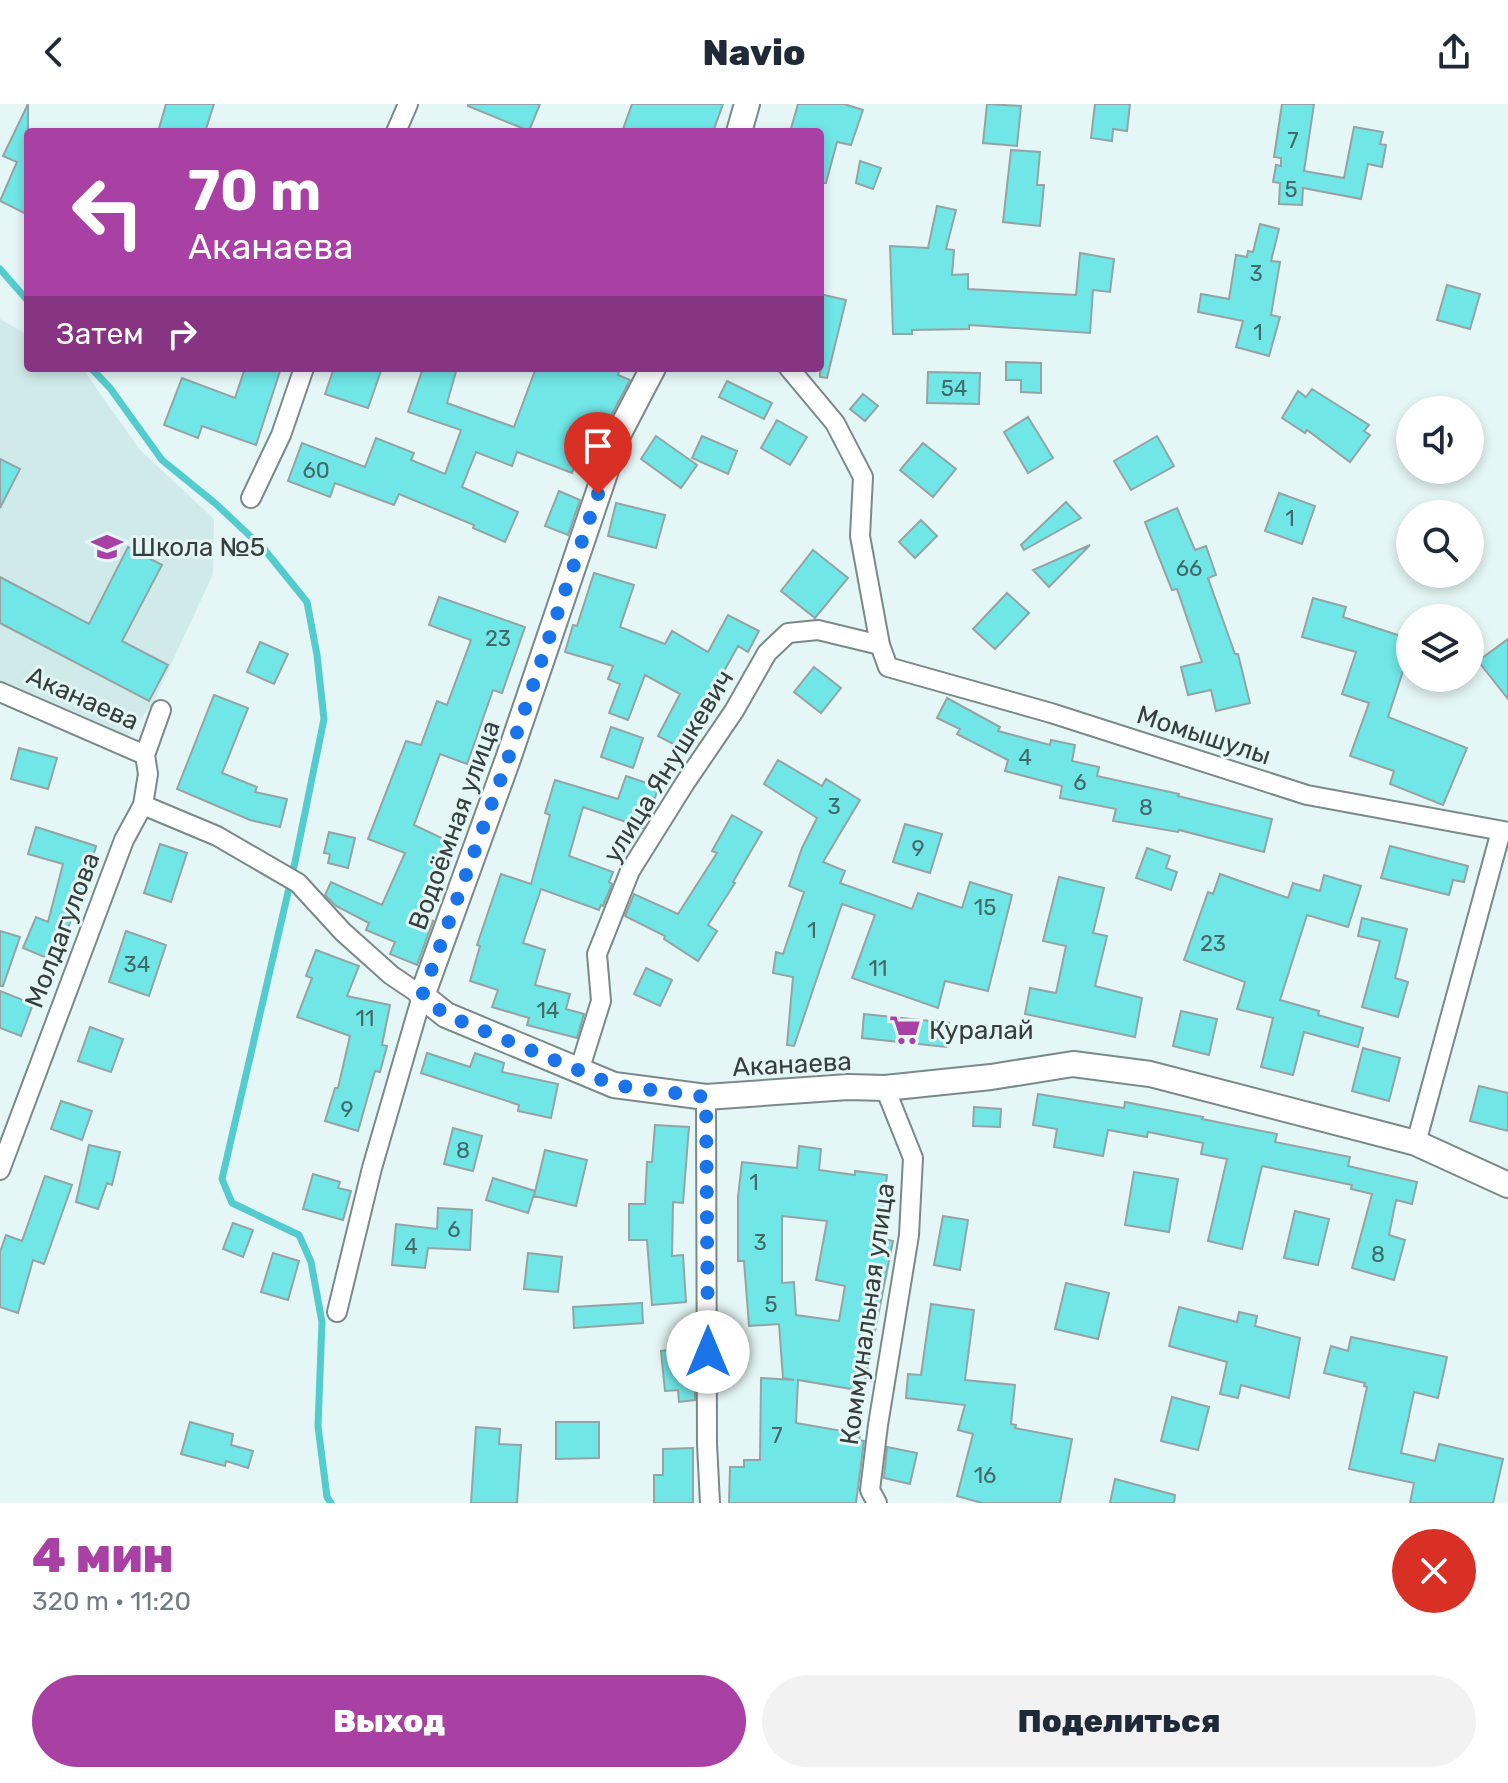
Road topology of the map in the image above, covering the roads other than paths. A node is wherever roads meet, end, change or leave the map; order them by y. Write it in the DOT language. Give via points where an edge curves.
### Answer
graph roads {
  1 [pos="408,104"];
  2 [pos="747,104"];
  3 [pos="398,128"];
  4 [pos="740,128"];
  5 [pos="303,372"];
  6 [pos="651,372"];
  7 [pos="792,372"];
  8 [pos="251,498"];
  9 [pos="880,645"];
  10 [pos="0,692"];
  11 [pos="161,710"];
  12 [pos="145,755"];
  13 [pos="143,805"];
  14 [pos="1505,832"];
  15 [pos="422,996"];
  16 [pos="579,1071"];
  17 [pos="885,1088"];
  18 [pos="706,1097"];
  19 [pos="1416,1143"];
  20 [pos="0,1170"];
  21 [pos="1508,1185"];
  22 [pos="337,1312"];
  23 [pos="710,1503"];
  24 [pos="877,1503"];
  1 -- 3 [label="street"];
  2 -- 4 [label="street"];
  5 -- 8 [label="street"];
  6 -- 15 [label="street, Водоёмная улица" via="618,435"];
  7 -- 9 [label="street" via="835,423 863,477 860,536"];
  9 -- 14 [label="street, Момышулы" via="888,667 1307,795"];
  9 -- 16 [label="street, улица Янушкевич" via="818,630 788,633 767,653 630,871 597,954 601,1001"];
  10 -- 12 [label="street, Аканаева"];
  11 -- 12 [label="street, Молдагулова"];
  12 -- 13 [label="street, Молдагулова"];
  13 -- 15 [label="street, Аканаева" via="217,836 298,883 343,932"];
  13 -- 20 [label="street, Молдагулова" via="124,840"];
  14 -- 19 [label="street"];
  15 -- 16 [label="street, Аканаева" via="446,1015"];
  15 -- 22 [label="street, Водоёмная улица"];
  16 -- 18 [label="street, Аканаева" via="614,1085"];
  17 -- 18 [label="street, Аканаева"];
  17 -- 19 [label="street, Аканаева" via="1073,1064 1150,1074"];
  17 -- 24 [label="street, Коммунальная улица" via="913,1158 909,1235 870,1490"];
  18 -- 23 [label="street"];
  19 -- 21 [label="street, Аканаева"];
}
